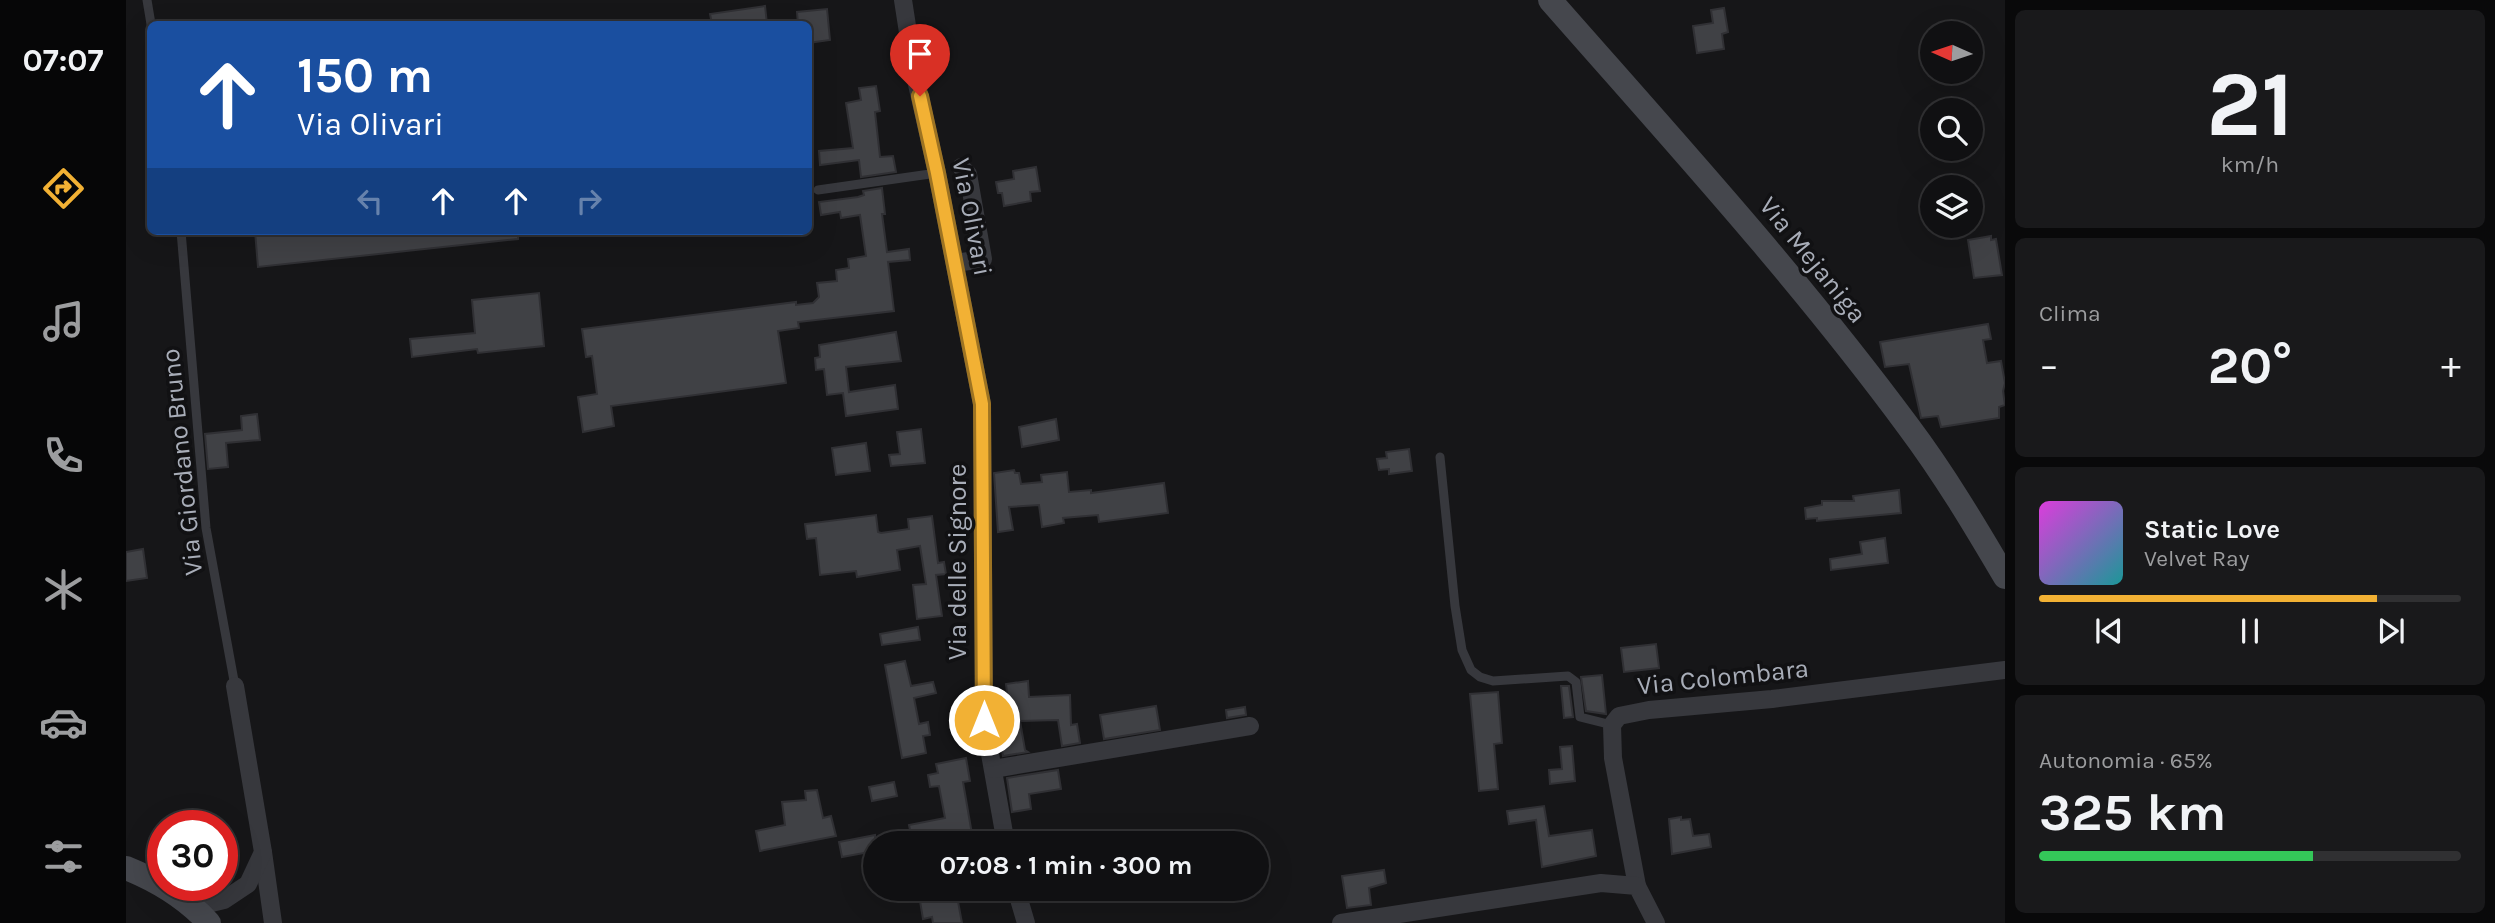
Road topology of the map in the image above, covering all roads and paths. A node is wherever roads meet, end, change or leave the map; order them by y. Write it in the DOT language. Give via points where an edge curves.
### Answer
graph roads {
  1 [pos="147,0"];
  2 [pos="903,0"];
  3 [pos="1550,0"];
  4 [pos="150,21"];
  5 [pos="961,167"];
  6 [pos="937,173"];
  7 [pos="818,190"];
  8 [pos="181,235"];
  9 [pos="955,263"];
  10 [pos="982,404"];
  11 [pos="1440,457"];
  12 [pos="2005,577"];
  13 [pos="2005,670"];
  14 [pos="235,686"];
  15 [pos="1612,725"];
  16 [pos="1250,726"];
  17 [pos="993,769"];
  18 [pos="1004,831"];
  19 [pos="263,852"];
  20 [pos="126,867"];
  21 [pos="1637,886"];
  22 [pos="1020,901"];
  23 [pos="202,915"];
  24 [pos="1433,916"];
  25 [pos="274,923"];
  26 [pos="1026,923"];
  27 [pos="1341,923"];
  28 [pos="1656,923"];
  1 -- 4 [label="lane"];
  2 -- 6 [label="street, Via Olivari"];
  3 -- 12 [label="main road, Via Mejaniga" via="1779,262 1900,415"];
  5 -- 9 [label="street" via="968,174 983,259"];
  6 -- 7 [label="lane"];
  6 -- 9 [label="street, Via Olivari"];
  8 -- 14 [label="lane, Via Giordano Bruno" via="206,528"];
  9 -- 10 [label="street, Via Olivari"];
  10 -- 17 [label="street, Via delle Signore" via="984,720"];
  11 -- 15 [label="lane" via="1455,606 1462,650 1471,670 1493,681 1568,676 1576,682 1580,717"];
  13 -- 15 [label="street, Via Colombara" via="1649,710 1619,716"];
  14 -- 19 [label="street"];
  15 -- 21 [label="street, Via Colombara" via="1613,758"];
  16 -- 17 [label="street"];
  17 -- 18 [label="street, Via delle Signore"];
  19 -- 23 [label="street" via="248,884"];
  19 -- 25 [label="street"];
  20 -- 23 [label="main road"];
  21 -- 24 [label="street" via="1601,883"];
  21 -- 28 [label="street, Via Colombara"];
  22 -- 26 [label="street"];
  24 -- 27 [label="street"];
}
